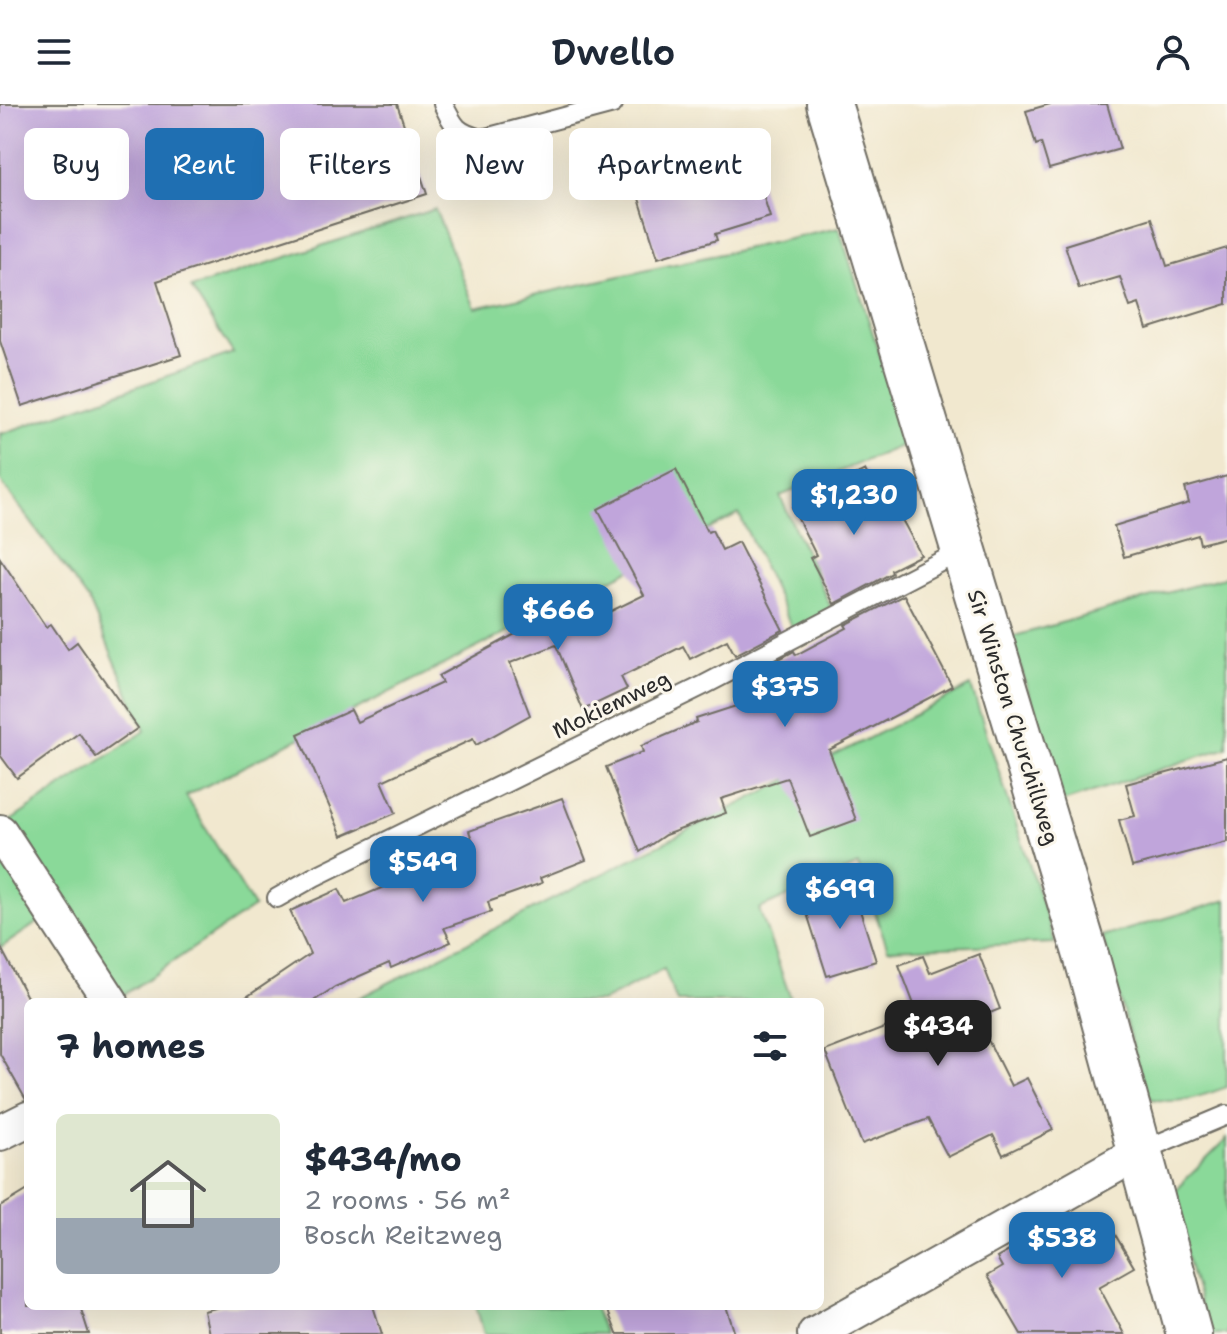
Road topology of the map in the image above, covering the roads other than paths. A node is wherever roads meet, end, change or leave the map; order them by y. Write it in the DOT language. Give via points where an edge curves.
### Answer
graph roads {
  1 [pos="443,104"];
  2 [pos="613,104"];
  3 [pos="829,104"];
  4 [pos="964,550"];
  5 [pos="0,832"];
  6 [pos="277,898"];
  7 [pos="108,998"];
  8 [pos="1227,1115"];
  9 [pos="24,1121"];
  10 [pos="0,1133"];
  11 [pos="1141,1151"];
  12 [pos="815,1334"];
  13 [pos="1189,1334"];
  1 -- 2 [label="lane" via="463,134 482,139"];
  3 -- 4 [label="street, Sir Winston Churchillweg"];
  4 -- 6 [label="lane, Mokiemweg"];
  4 -- 11 [label="street, Sir Winston Churchillweg"];
  5 -- 7 [label="street"];
  8 -- 11 [label="lane"];
  9 -- 10 [label="street"];
  11 -- 12 [label="street"];
  11 -- 13 [label="street, Sir Winston Churchillweg"];
}
